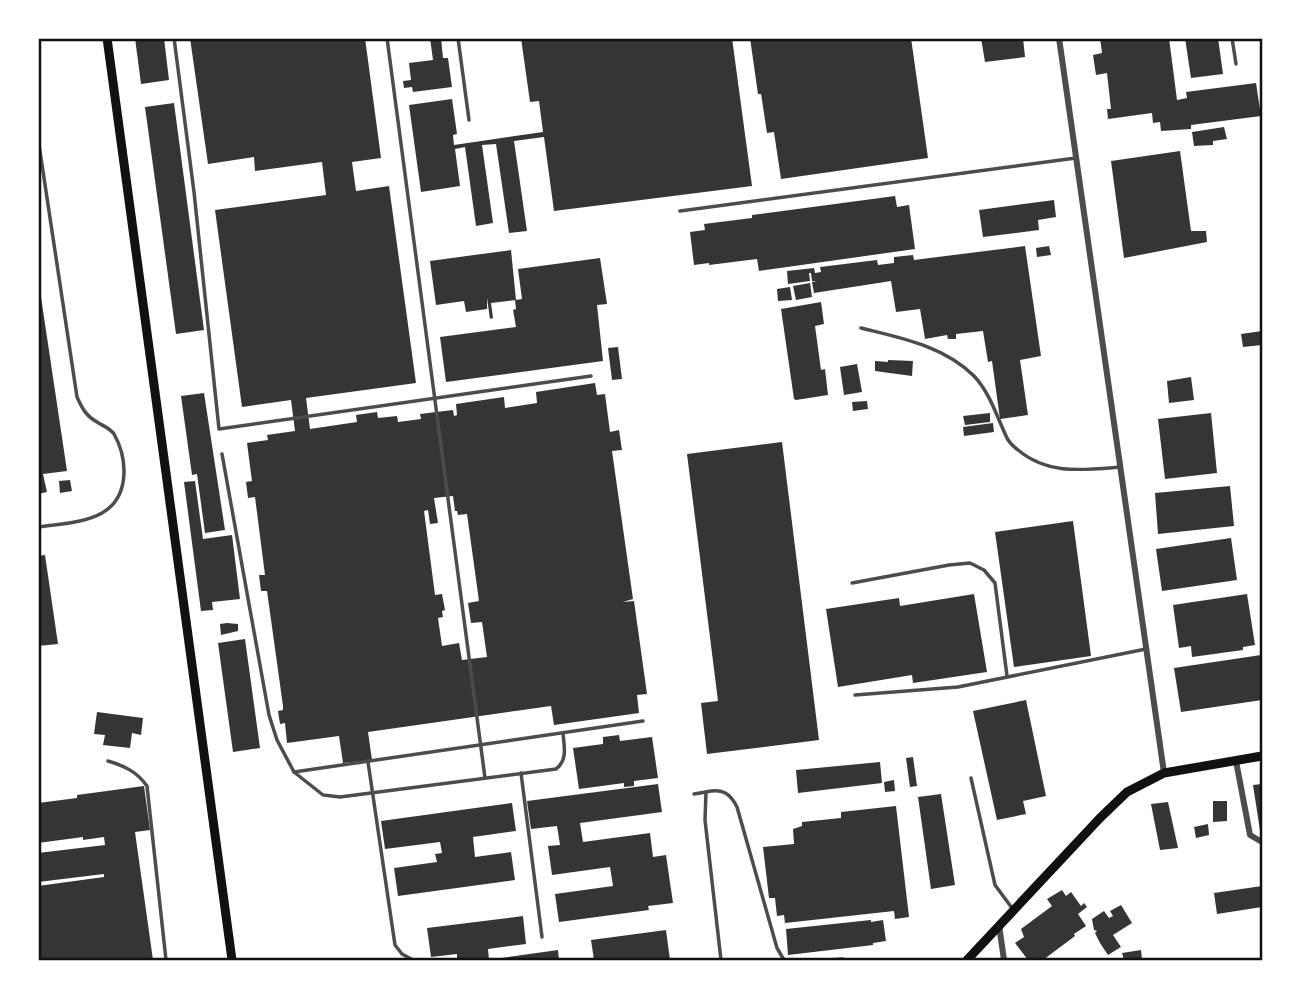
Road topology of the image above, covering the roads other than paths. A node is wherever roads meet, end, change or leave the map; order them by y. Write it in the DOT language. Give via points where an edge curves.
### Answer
graph roads {
  1 [pos="107,38"];
  2 [pos="174,38"];
  3 [pos="387,38"];
  4 [pos="458,38"];
  5 [pos="1059,38"];
  6 [pos="1232,38"];
  7 [pos="1236,64"];
  8 [pos="469,120"];
  9 [pos="38,138"];
  10 [pos="1076,158"];
  11 [pos="680,211"];
  12 [pos="861,328"];
  13 [pos="591,376"];
  14 [pos="433,397"];
  15 [pos="222,454"];
  16 [pos="1121,467"];
  17 [pos="38,527"];
  18 [pos="852,583"];
  19 [pos="1146,649"];
  20 [pos="1007,677"];
  21 [pos="855,695"];
  22 [pos="643,722"];
  23 [pos="563,733"];
  24 [pos="480,745"];
  25 [pos="1262,756"];
  26 [pos="108,761"];
  27 [pos="1236,761"];
  28 [pos="368,762"];
  29 [pos="294,772"];
  30 [pos="521,773"];
  31 [pos="1164,774"];
  32 [pos="485,778"];
  33 [pos="971,778"];
  34 [pos="706,792"];
  35 [pos="373,793"];
  36 [pos="694,794"];
  37 [pos="1262,842"];
  38 [pos="1014,909"];
  39 [pos="999,925"];
  40 [pos="542,937"];
  41 [pos="843,959"];
  42 [pos="166,961"];
  43 [pos="232,961"];
  44 [pos="413,961"];
  45 [pos="721,961"];
  46 [pos="784,961"];
  47 [pos="827,961"];
  48 [pos="967,961"];
  49 [pos="1004,961"];
  1 -- 43 [label="main road"];
  2 -- 14 [label="lane" via="219,429"];
  3 -- 14 [label="lane"];
  4 -- 8 [label="lane"];
  5 -- 10 [label="street"];
  6 -- 7 [label="lane"];
  9 -- 17 [label="lane" via="77,397 83,411 114,433 125,480 103,512"];
  10 -- 11 [label="lane"];
  10 -- 16 [label="street"];
  12 -- 16 [label="lane" via="914,341 957,362 987,393 1009,442 1028,458 1051,468"];
  13 -- 14 [label="lane"];
  14 -- 24 [label="lane"];
  15 -- 29 [label="lane" via="269,715"];
  16 -- 19 [label="street"];
  18 -- 20 [label="lane" via="949,565 970,563 984,570 995,583"];
  19 -- 20 [label="lane"];
  19 -- 31 [label="street"];
  20 -- 21 [label="lane" via="958,687"];
  22 -- 23 [label="lane"];
  23 -- 24 [label="lane"];
  23 -- 30 [label="lane" via="562,764 556,769"];
  24 -- 28 [label="lane"];
  24 -- 32 [label="lane"];
  25 -- 27 [label="main road"];
  26 -- 42 [label="lane" via="125,766 147,786"];
  27 -- 31 [label="main road"];
  27 -- 37 [label="street" via="1250,835"];
  28 -- 29 [label="lane"];
  28 -- 35 [label="lane"];
  29 -- 35 [label="lane" via="323,795"];
  30 -- 32 [label="lane"];
  30 -- 40 [label="lane"];
  31 -- 38 [label="main road" via="1112,805"];
  32 -- 35 [label="lane"];
  33 -- 38 [label="lane" via="995,885"];
  34 -- 36 [label="lane"];
  34 -- 45 [label="lane"];
  34 -- 46 [label="lane" via="727,793 737,807"];
  35 -- 44 [label="lane" via="395,945"];
  38 -- 39 [label="main road"];
  39 -- 48 [label="main road"];
  39 -- 49 [label="street"];
  41 -- 47 [label="lane"];
}
